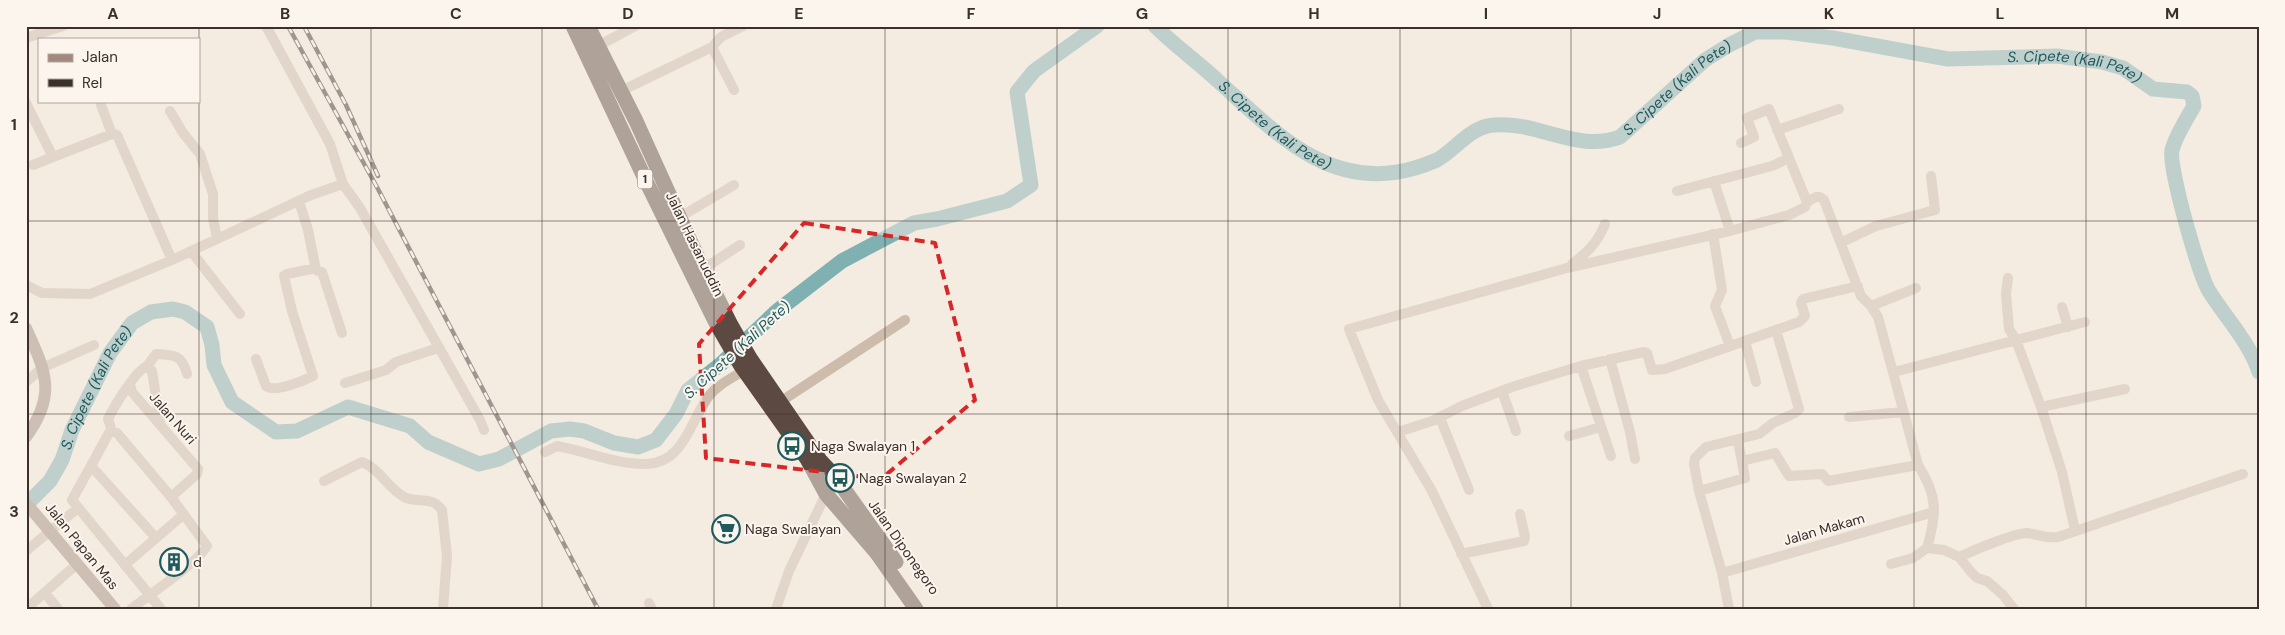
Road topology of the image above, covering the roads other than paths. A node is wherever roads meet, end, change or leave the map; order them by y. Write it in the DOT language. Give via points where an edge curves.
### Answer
graph roads {
  1 [pos="63,26"];
  2 [pos="266,26"];
  3 [pos="573,26"];
  4 [pos="588,26"];
  5 [pos="635,26"];
  6 [pos="743,26"];
  7 [pos="26,38"];
  8 [pos="598,46"];
  9 [pos="712,47"];
  10 [pos="734,90"];
  11 [pos="621,91"];
  12 [pos="26,102"];
  13 [pos="101,104"];
  14 [pos="1839,110"];
  15 [pos="170,111"];
  16 [pos="1777,130"];
  17 [pos="112,134"];
  18 [pos="1741,143"];
  19 [pos="53,157"];
  20 [pos="1789,158"];
  21 [pos="33,165"];
  22 [pos="1931,176"];
  23 [pos="1714,181"];
  24 [pos="343,184"];
  25 [pos="734,185"];
  26 [pos="1677,191"];
  27 [pos="299,201"];
  28 [pos="1807,202"];
  29 [pos="680,217"];
  30 [pos="1605,224"];
  31 [pos="1730,230"];
  32 [pos="1713,234"];
  33 [pos="217,239"];
  34 [pos="1842,242"];
  35 [pos="740,245"];
  36 [pos="191,251"];
  37 [pos="172,260"];
  38 [pos="316,268"];
  39 [pos="1567,268"];
  40 [pos="703,269"];
  41 [pos="2008,278"];
  42 [pos="26,284"];
  43 [pos="1858,286"];
  44 [pos="1916,288"];
  45 [pos="1871,306"];
  46 [pos="2062,307"];
  47 [pos="240,314"];
  48 [pos="905,320"];
  49 [pos="2085,322"];
  50 [pos="724,324"];
  51 [pos="2068,327"];
  52 [pos="26,328"];
  53 [pos="1776,330"];
  54 [pos="342,333"];
  55 [pos="2016,340"];
  56 [pos="1745,341"];
  57 [pos="94,345"];
  58 [pos="1730,346"];
  59 [pos="438,348"];
  60 [pos="1610,359"];
  61 [pos="256,360"];
  62 [pos="745,365"];
  63 [pos="147,366"];
  64 [pos="1581,366"];
  65 [pos="42,368"];
  66 [pos="1894,372"];
  67 [pos="187,374"];
  68 [pos="26,382"];
  69 [pos="1756,382"];
  70 [pos="345,383"];
  71 [pos="130,384"];
  72 [pos="2125,389"];
  73 [pos="1502,390"];
  74 [pos="776,405"];
  75 [pos="2041,407"];
  76 [pos="1903,412"];
  77 [pos="1849,417"];
  78 [pos="1440,418"];
  79 [pos="160,423"];
  80 [pos="1601,427"];
  81 [pos="484,430"];
  82 [pos="112,431"];
  83 [pos="1516,431"];
  84 [pos="1398,432"];
  85 [pos="1569,436"];
  86 [pos="26,437"];
  87 [pos="1738,441"];
  88 [pos="545,452"];
  89 [pos="1610,456"];
  90 [pos="1635,459"];
  91 [pos="1742,461"];
  92 [pos="1918,465"];
  93 [pos="92,467"];
  94 [pos="2243,474"];
  95 [pos="324,481"];
  96 [pos="839,484"];
  97 [pos="1470,490"];
  98 [pos="1699,491"];
  99 [pos="826,494"];
  100 [pos="171,497"];
  101 [pos="30,507"];
  102 [pos="78,508"];
  103 [pos="1934,512"];
  104 [pos="184,514"];
  105 [pos="1520,514"];
  106 [pos="2075,530"];
  107 [pos="51,532"];
  108 [pos="156,538"];
  109 [pos="1927,548"];
  110 [pos="26,552"];
  111 [pos="1461,554"];
  112 [pos="1959,557"];
  113 [pos="78,564"];
  114 [pos="126,564"];
  115 [pos="1891,564"];
  116 [pos="1722,573"];
  117 [pos="45,593"];
  118 [pos="150,595"];
  119 [pos="26,609"];
  120 [pos="58,609"];
  121 [pos="115,609"];
  122 [pos="131,609"];
  123 [pos="161,609"];
  124 [pos="443,609"];
  125 [pos="776,609"];
  126 [pos="916,609"];
  127 [pos="928,609"];
  128 [pos="1488,609"];
  129 [pos="1729,609"];
  130 [pos="2014,609"];
  1 -- 7 [label="street"];
  2 -- 24 [label="street" via="330,144"];
  3 -- 50 [label="highway, Jalan Hasanuddin / 1" via="646,181"];
  4 -- 8 [label="highway, Jalan Hasanuddin / 1"];
  5 -- 8 [label="street"];
  6 -- 9 [label="street" via="721,37"];
  8 -- 11 [label="highway, Jalan Hasanuddin / 1"];
  9 -- 10 [label="street"];
  9 -- 11 [label="street"];
  11 -- 29 [label="highway, Jalan Hasanuddin / 1"];
  12 -- 19 [label="street"];
  13 -- 17 [label="street"];
  14 -- 16 [label="street"];
  15 -- 33 [label="street" via="200,154 214,194 213,218"];
  16 -- 18 [label="street" via="1768,109 1747,118 1754,137"];
  16 -- 20 [label="street"];
  17 -- 19 [label="street"];
  17 -- 37 [label="street" via="117,135"];
  19 -- 21 [label="street"];
  20 -- 23 [label="street" via="1772,166"];
  20 -- 28 [label="street"];
  22 -- 34 [label="street" via="1936,210 1876,226"];
  23 -- 26 [label="street"];
  23 -- 31 [label="street"];
  24 -- 27 [label="street"];
  24 -- 59 [label="street" via="360,208"];
  25 -- 29 [label="street"];
  27 -- 33 [label="street"];
  27 -- 38 [label="street"];
  28 -- 31 [label="street" via="1805,207 1789,215"];
  28 -- 34 [label="street" via="1816,197 1824,200"];
  29 -- 40 [label="highway, Jalan Hasanuddin / 1"];
  30 -- 39 [label="street" via="1589,252"];
  31 -- 32 [label="street"];
  32 -- 39 [label="street"];
  32 -- 58 [label="street" via="1722,290 1715,306"];
  33 -- 36 [label="street"];
  34 -- 43 [label="street"];
  35 -- 40 [label="street"];
  36 -- 37 [label="street"];
  36 -- 47 [label="street"];
  37 -- 42 [label="street" via="90,294 42,293"];
  38 -- 54 [label="street" via="323,273"];
  38 -- 61 [label="street" via="284,276 313,376 278,389 270,388 266,386"];
  39 -- 84 [label="street" via="1349,329 1372,388"];
  40 -- 50 [label="highway, Jalan Hasanuddin / 1"];
  41 -- 55 [label="street" via="2007,322"];
  43 -- 45 [label="street" via="1861,296"];
  43 -- 53 [label="street" via="1803,299 1805,316 1802,320"];
  44 -- 45 [label="street"];
  45 -- 66 [label="street" via="1878,317"];
  46 -- 51 [label="street"];
  48 -- 74 [label="street"];
  49 -- 51 [label="street"];
  50 -- 62 [label="highway, Jalan Hasanuddin / 1"];
  51 -- 55 [label="street"];
  52 -- 65 [label="street"];
  53 -- 56 [label="street"];
  53 -- 87 [label="street" via="1800,407 1766,430"];
  55 -- 66 [label="street"];
  55 -- 75 [label="street"];
  56 -- 58 [label="street"];
  56 -- 69 [label="street"];
  57 -- 65 [label="street"];
  58 -- 60 [label="street" via="1655,371 1650,368 1644,352"];
  59 -- 70 [label="street"];
  59 -- 81 [label="street"];
  60 -- 64 [label="street"];
  60 -- 90 [label="street"];
  62 -- 74 [label="highway, Jalan Diponegoro / 1"];
  62 -- 88 [label="street" via="708,398 682,443 664,460 639,463 557,446"];
  63 -- 67 [label="street" via="156,354 178,357 184,361"];
  63 -- 71 [label="street"];
  63 -- 79 [label="street" via="152,371"];
  64 -- 73 [label="street"];
  64 -- 80 [label="street"];
  65 -- 68 [label="street"];
  65 -- 86 [label="street" via="47,393 44,406 40,418"];
  66 -- 76 [label="street"];
  71 -- 79 [label="street, Jalan Nuri" via="130,389"];
  71 -- 82 [label="street" via="108,420"];
  72 -- 75 [label="street"];
  73 -- 78 [label="street"];
  73 -- 83 [label="street"];
  74 -- 96 [label="highway, Jalan Diponegoro / 1"];
  74 -- 99 [label="highway, Jalan Diponegoro / 1"];
  75 -- 106 [label="street" via="2062,472"];
  76 -- 77 [label="street"];
  76 -- 92 [label="street"];
  78 -- 84 [label="street"];
  78 -- 97 [label="street"];
  79 -- 100 [label="street, Jalan Nuri" via="198,469 197,474"];
  80 -- 85 [label="street"];
  80 -- 89 [label="street"];
  82 -- 93 [label="street"];
  82 -- 100 [label="street"];
  84 -- 111 [label="street" via="1432,491"];
  87 -- 91 [label="street"];
  87 -- 98 [label="street" via="1706,447 1698,453 1694,464"];
  91 -- 92 [label="street" via="1775,453 1789,476 1822,474 1828,481"];
  91 -- 98 [label="street" via="1746,476 1743,480"];
  92 -- 103 [label="street" via="1929,482"];
  93 -- 102 [label="street" via="71,498"];
  93 -- 108 [label="street"];
  94 -- 106 [label="street"];
  95 -- 124 [label="street" via="362,462 375,469 404,497 428,499 440,506 447,556"];
  96 -- 99 [label="street"];
  96 -- 127 [label="highway, Jalan Diponegoro / 1"];
  98 -- 116 [label="street"];
  99 -- 125 [label="street" via="789,571"];
  99 -- 126 [label="highway, Jalan Diponegoro / 1" via="876,552"];
  100 -- 104 [label="street"];
  101 -- 107 [label="street, Jalan Papan Mas"];
  102 -- 107 [label="street"];
  102 -- 114 [label="street"];
  103 -- 109 [label="street"];
  103 -- 116 [label="street, Jalan Makam"];
  104 -- 108 [label="street"];
  104 -- 118 [label="street" via="206,548"];
  105 -- 111 [label="street" via="1524,541"];
  106 -- 112 [label="street" via="2058,537 2045,538 2026,533 2012,536"];
  107 -- 110 [label="street"];
  107 -- 113 [label="street, Jalan Papan Mas"];
  108 -- 114 [label="street"];
  109 -- 112 [label="street" via="1944,550"];
  109 -- 115 [label="street" via="1913,558"];
  111 -- 128 [label="street"];
  112 -- 130 [label="street" via="1977,578 1987,581"];
  113 -- 117 [label="street"];
  113 -- 121 [label="street, Jalan Papan Mas"];
  114 -- 118 [label="street"];
  116 -- 129 [label="street"];
  117 -- 119 [label="street"];
  117 -- 120 [label="street"];
  118 -- 122 [label="street"];
  118 -- 123 [label="street"];
}
